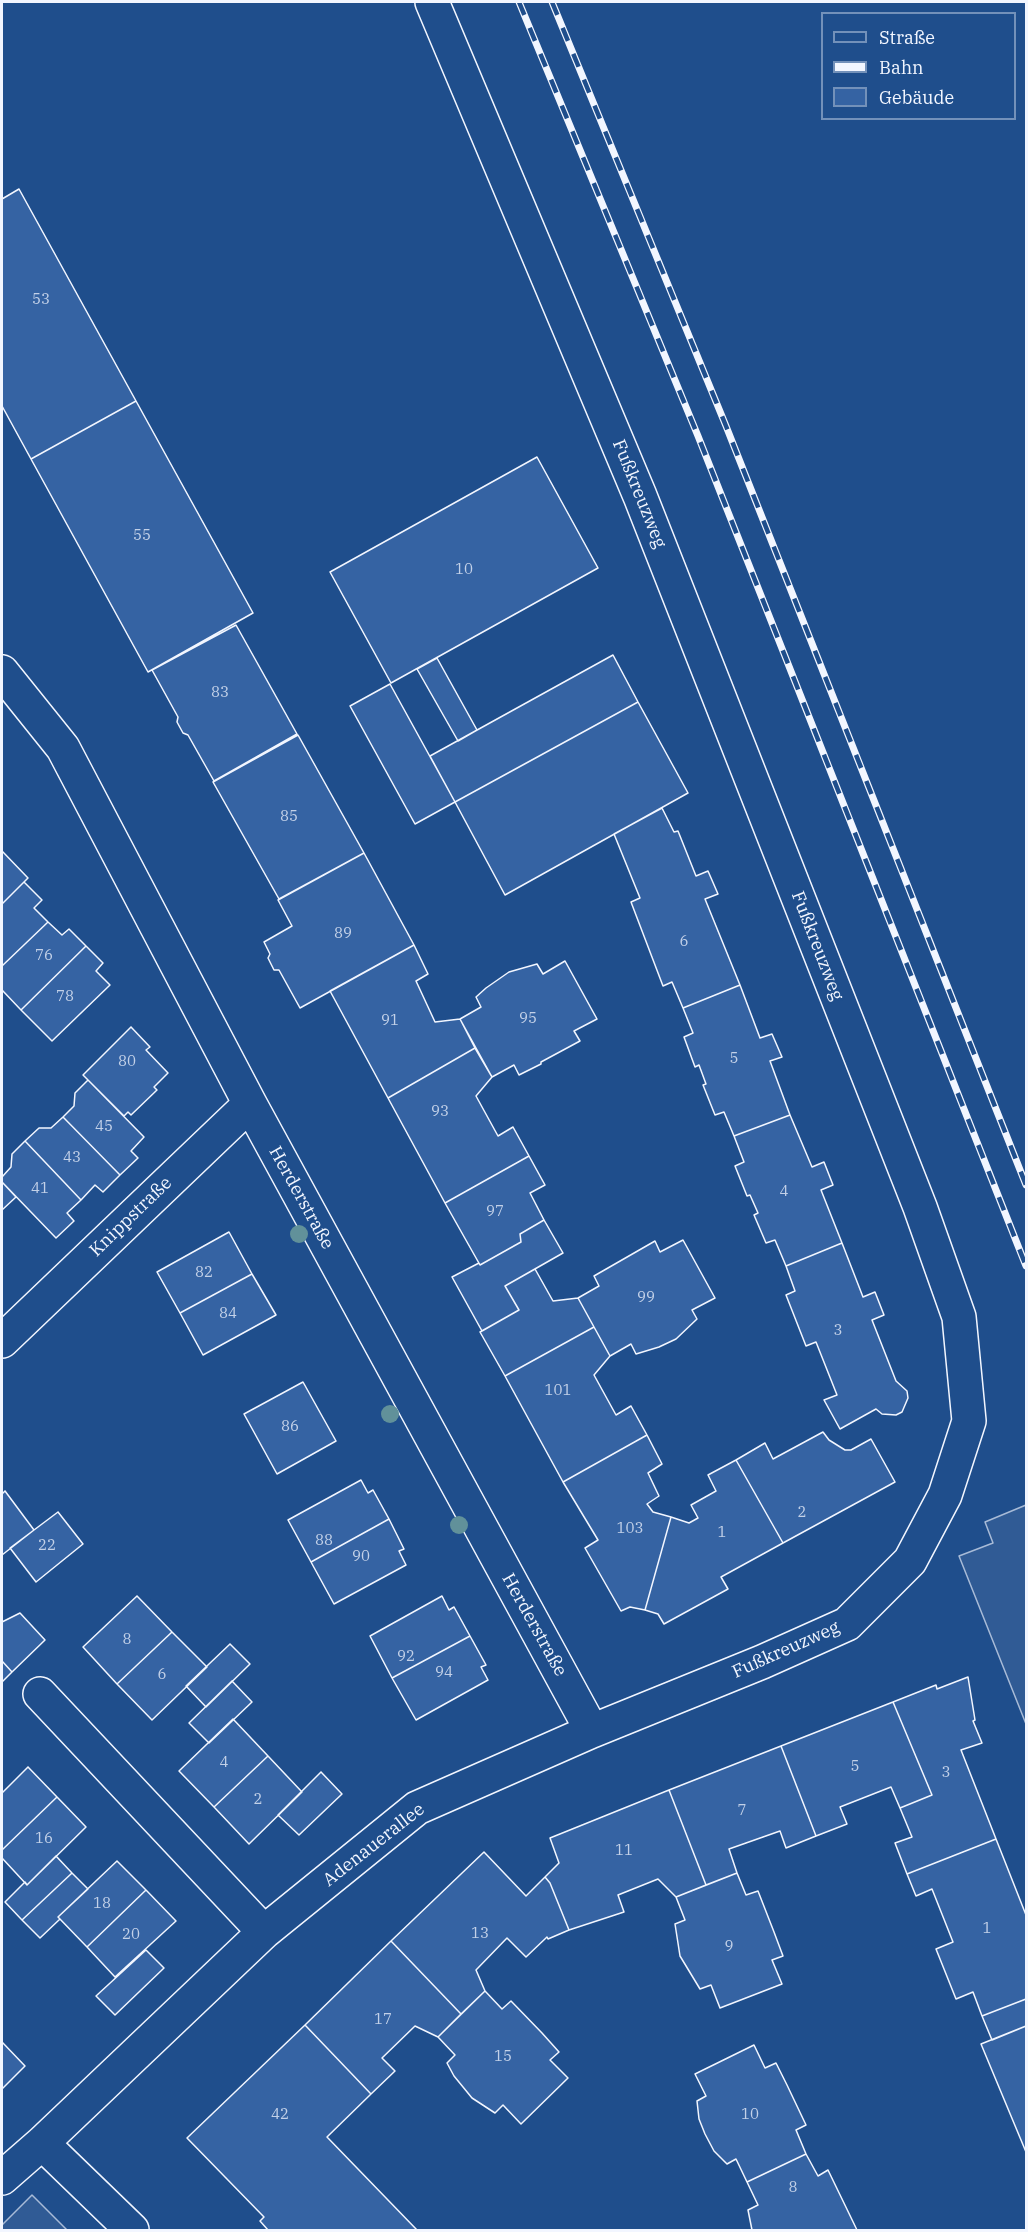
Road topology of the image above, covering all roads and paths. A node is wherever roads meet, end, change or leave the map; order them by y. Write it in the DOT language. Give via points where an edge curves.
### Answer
graph roads {
  1 [pos="432,2"];
  2 [pos="2,672"];
  3 [pos="250,1104"];
  4 [pos="5,1330"];
  5 [pos="40,1694"];
  6 [pos="592,1731"];
  7 [pos="264,1932"];
  8 [pos="42,2143"];
  9 [pos="2,2178"];
  10 [pos="132,2230"];
  1 -- 6 [label="street, Fußkreuzweg" via="640,496 920,1207 959,1317 969,1420 945,1495 910,1562 847,1624"];
  2 -- 3 [label="street, Herderstraße" via="63,748"];
  3 -- 4 [label="street, Knippstraße"];
  3 -- 6 [label="street, Herderstraße"];
  5 -- 7 [label="street"];
  6 -- 7 [label="street, Adenauerallee" via="417,1808"];
  7 -- 8 [label="street, Adenauerallee"];
  8 -- 9 [label="street, Adenauerallee"];
  8 -- 10 [label="street"];
}
